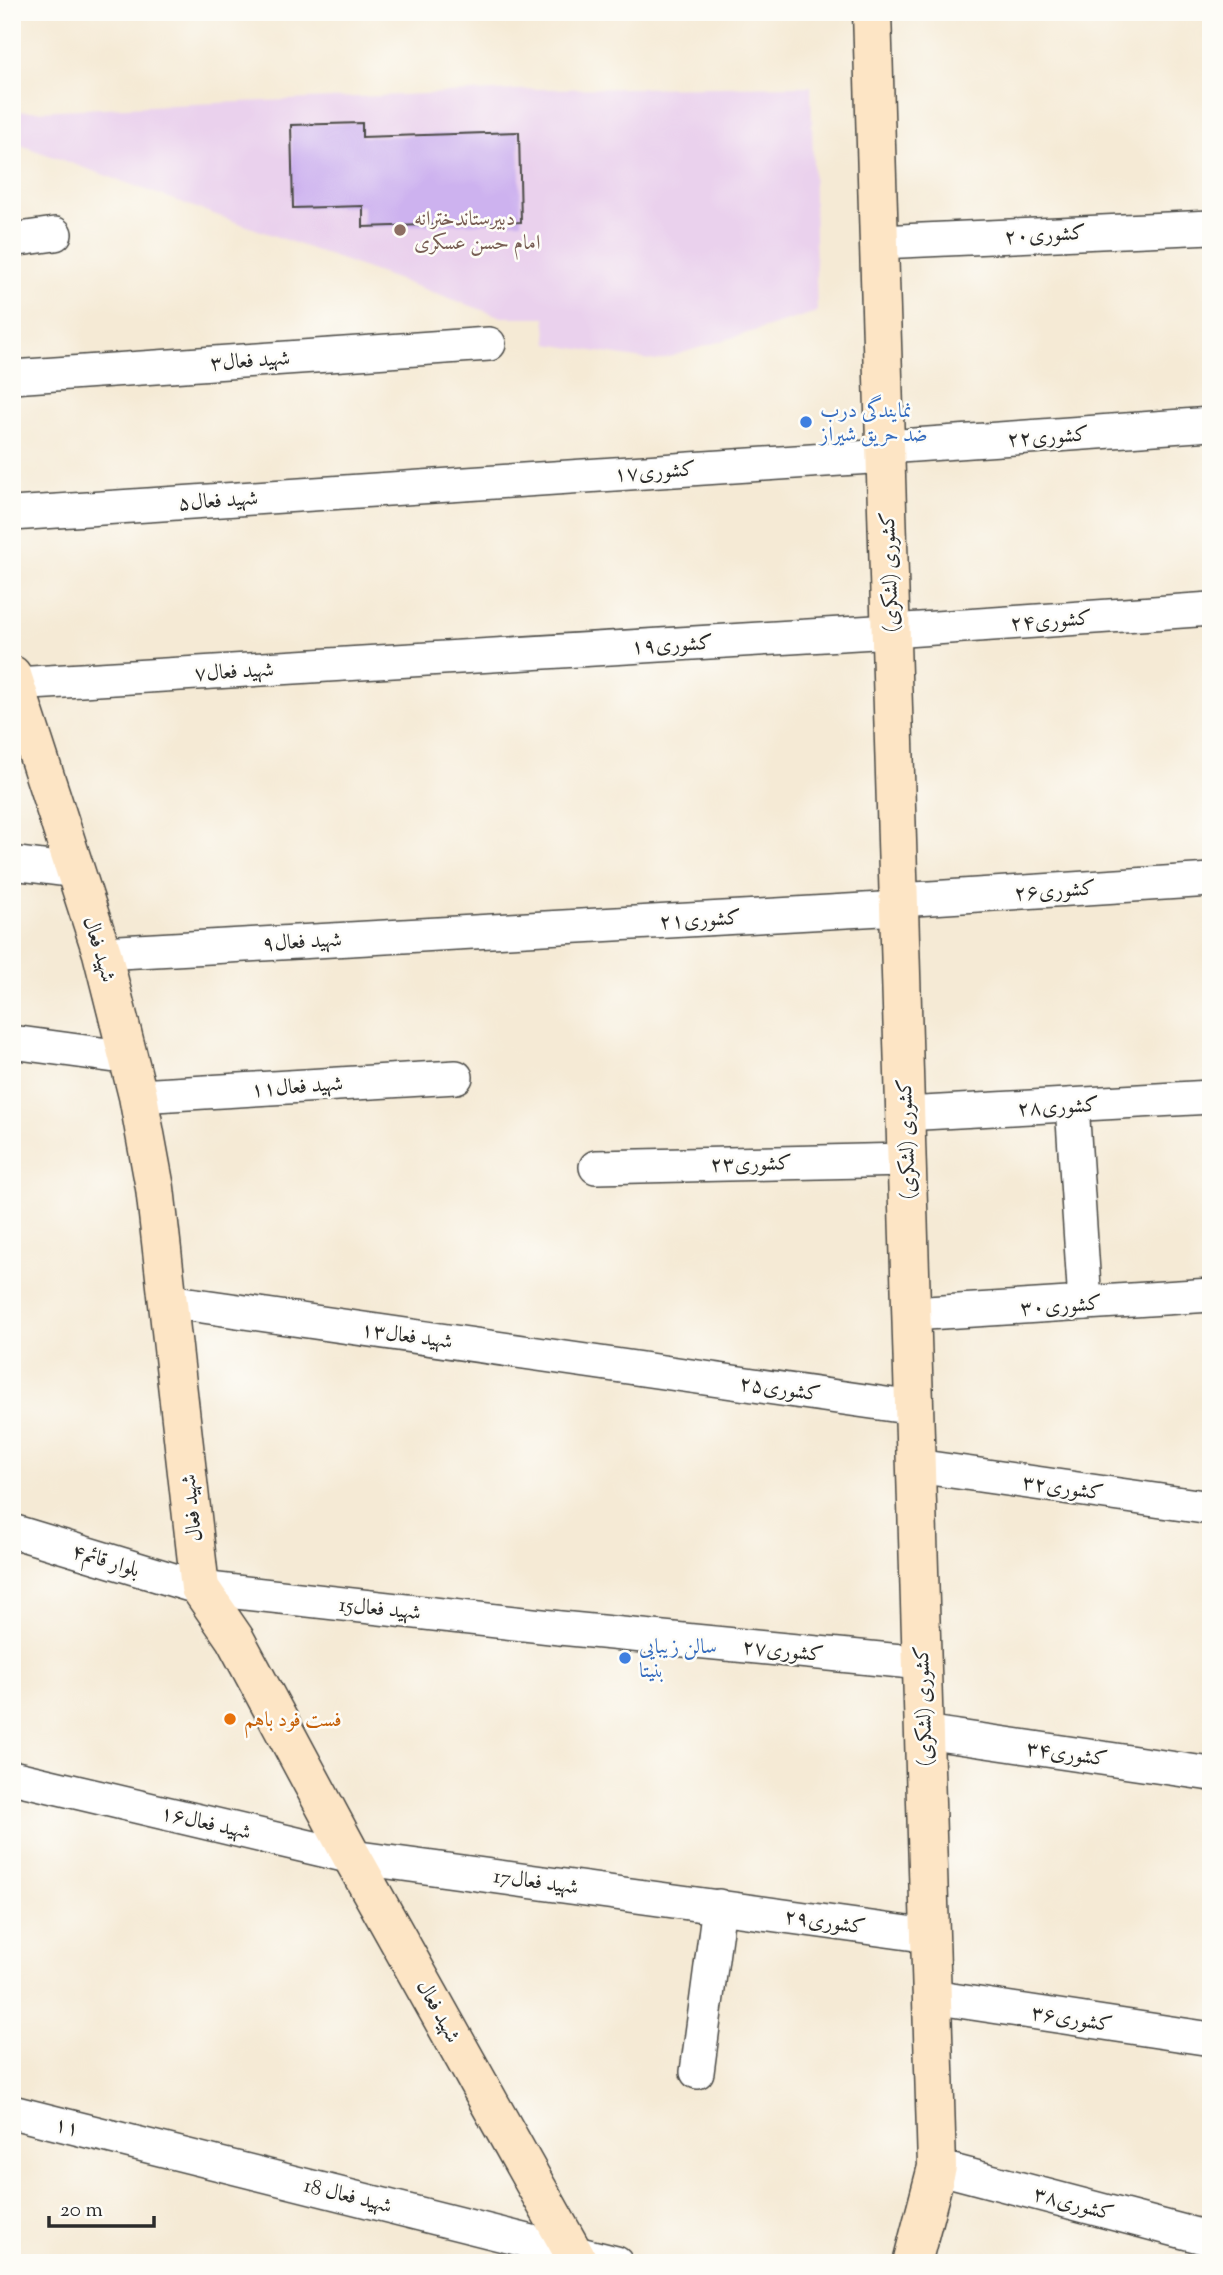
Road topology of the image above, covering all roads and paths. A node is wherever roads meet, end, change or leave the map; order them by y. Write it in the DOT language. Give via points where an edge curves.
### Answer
graph roads {
  1 [pos="872,12"];
  2 [pos="1211,227"];
  3 [pos="55,234"];
  4 [pos="12,240"];
  5 [pos="879,242"];
  6 [pos="489,344"];
  7 [pos="12,377"];
  8 [pos="1211,424"];
  9 [pos="886,452"];
  10 [pos="424,486"];
  11 [pos="12,514"];
  12 [pos="1211,609"];
  13 [pos="891,631"];
  14 [pos="453,657"];
  15 [pos="14,679"];
  16 [pos="12,863"];
  17 [pos="75,871"];
  18 [pos="1211,880"];
  19 [pos="899,904"];
  20 [pos="501,930"];
  21 [pos="102,953"];
  22 [pos="12,1042"];
  23 [pos="130,1058"];
  24 [pos="456,1077"];
  25 [pos="138,1096"];
  26 [pos="1211,1097"];
  27 [pos="1072,1105"];
  28 [pos="905,1114"];
  29 [pos="907,1160"];
  30 [pos="596,1167"];
  31 [pos="1211,1295"];
  32 [pos="168,1301"];
  33 [pos="1085,1303"];
  34 [pos="911,1314"];
  35 [pos="646,1368"];
  36 [pos="914,1408"];
  37 [pos="916,1466"];
  38 [pos="1211,1508"];
  39 [pos="12,1531"];
  40 [pos="200,1588"];
  41 [pos="560,1628"];
  42 [pos="922,1663"];
  43 [pos="924,1732"];
  44 [pos="1211,1774"];
  45 [pos="12,1777"];
  46 [pos="352,1857"];
  47 [pos="719,1906"];
  48 [pos="930,1936"];
  49 [pos="932,1997"];
  50 [pos="1211,2039"];
  51 [pos="698,2072"];
  52 [pos="12,2112"];
  53 [pos="123,2139"];
  54 [pos="937,2167"];
  55 [pos="1211,2239"];
  56 [pos="576,2257"];
  57 [pos="616,2263"];
  58 [pos="912,2263"];
  1 -- 5 [label="street, کشوری (لشکری)"];
  2 -- 5 [label="street, کشوری۲۰"];
  3 -- 4 [label="street"];
  5 -- 9 [label="street, کشوری (لشکری)"];
  6 -- 7 [label="street, شهید فعال۳"];
  8 -- 9 [label="street, کشوری۲۲"];
  9 -- 10 [label="street, ۱۷کشوری"];
  9 -- 13 [label="street, کشوری (لشکری)"];
  10 -- 11 [label="street, شهید فعال۵"];
  12 -- 13 [label="street, کشوری۲۴"];
  13 -- 14 [label="street, ۱۹کشوری"];
  13 -- 19 [label="street, کشوری (لشکری)"];
  14 -- 15 [label="street, شهید فعال۷"];
  15 -- 17 [label="street, شهید فعال"];
  16 -- 17 [label="street"];
  17 -- 21 [label="street, شهید فعال"];
  18 -- 19 [label="street, کشوری۲۶"];
  19 -- 20 [label="street, ۲۱کشوری"];
  19 -- 28 [label="street, کشوری (لشکری)"];
  20 -- 21 [label="street, شهید فعال۹"];
  21 -- 23 [label="street, شهید فعال"];
  22 -- 23 [label="street"];
  23 -- 25 [label="street, شهید فعال"];
  24 -- 25 [label="street, شهید فعال۱۱"];
  25 -- 32 [label="street, شهید فعال"];
  26 -- 27 [label="street, کشوری۲۸"];
  27 -- 28 [label="street, کشوری۲۸"];
  27 -- 33 [label="street"];
  28 -- 29 [label="street, کشوری (لشکری)"];
  29 -- 30 [label="street, کشوری۲۳"];
  29 -- 34 [label="street, کشوری (لشکری)"];
  31 -- 33 [label="street, کشوری۳۰"];
  32 -- 35 [label="street, شهید فعال۱۳"];
  32 -- 40 [label="street, شهید فعال"];
  33 -- 34 [label="street, کشوری۳۰"];
  34 -- 36 [label="street, کشوری (لشکری)"];
  35 -- 36 [label="street, کشوری۲۵"];
  36 -- 37 [label="street, کشوری (لشکری)"];
  37 -- 38 [label="street, کشوری۳۲"];
  37 -- 42 [label="street, کشوری (لشکری)"];
  39 -- 40 [label="street, بلوار قائم۴"];
  40 -- 41 [label="street, 15شهید فعال"];
  40 -- 46 [label="street, شهید فعال" via="235,1639"];
  41 -- 42 [label="street, کشوری۲۷"];
  42 -- 43 [label="street, کشوری (لشکری)"];
  43 -- 44 [label="street, کشوری۳۴"];
  43 -- 48 [label="street, کشوری (لشکری)"];
  45 -- 46 [label="street, شهید فعال۱۶"];
  46 -- 47 [label="street, 17شهید فعال"];
  46 -- 56 [label="street, شهید فعال"];
  47 -- 48 [label="street, کشوری۲۹"];
  47 -- 51 [label="street"];
  48 -- 49 [label="street, کشوری (لشکری)"];
  49 -- 50 [label="street, کشوری۳۶"];
  49 -- 54 [label="street, کشوری (لشکری)"];
  52 -- 53 [label="street, ۱۱"];
  53 -- 56 [label="street, 18 شهید فعال"];
  54 -- 55 [label="street, کشوری۳۸"];
  54 -- 58 [label="street, کشوری (لشکری)"];
  56 -- 57 [label="street, 18 شهید فعال"];
}
